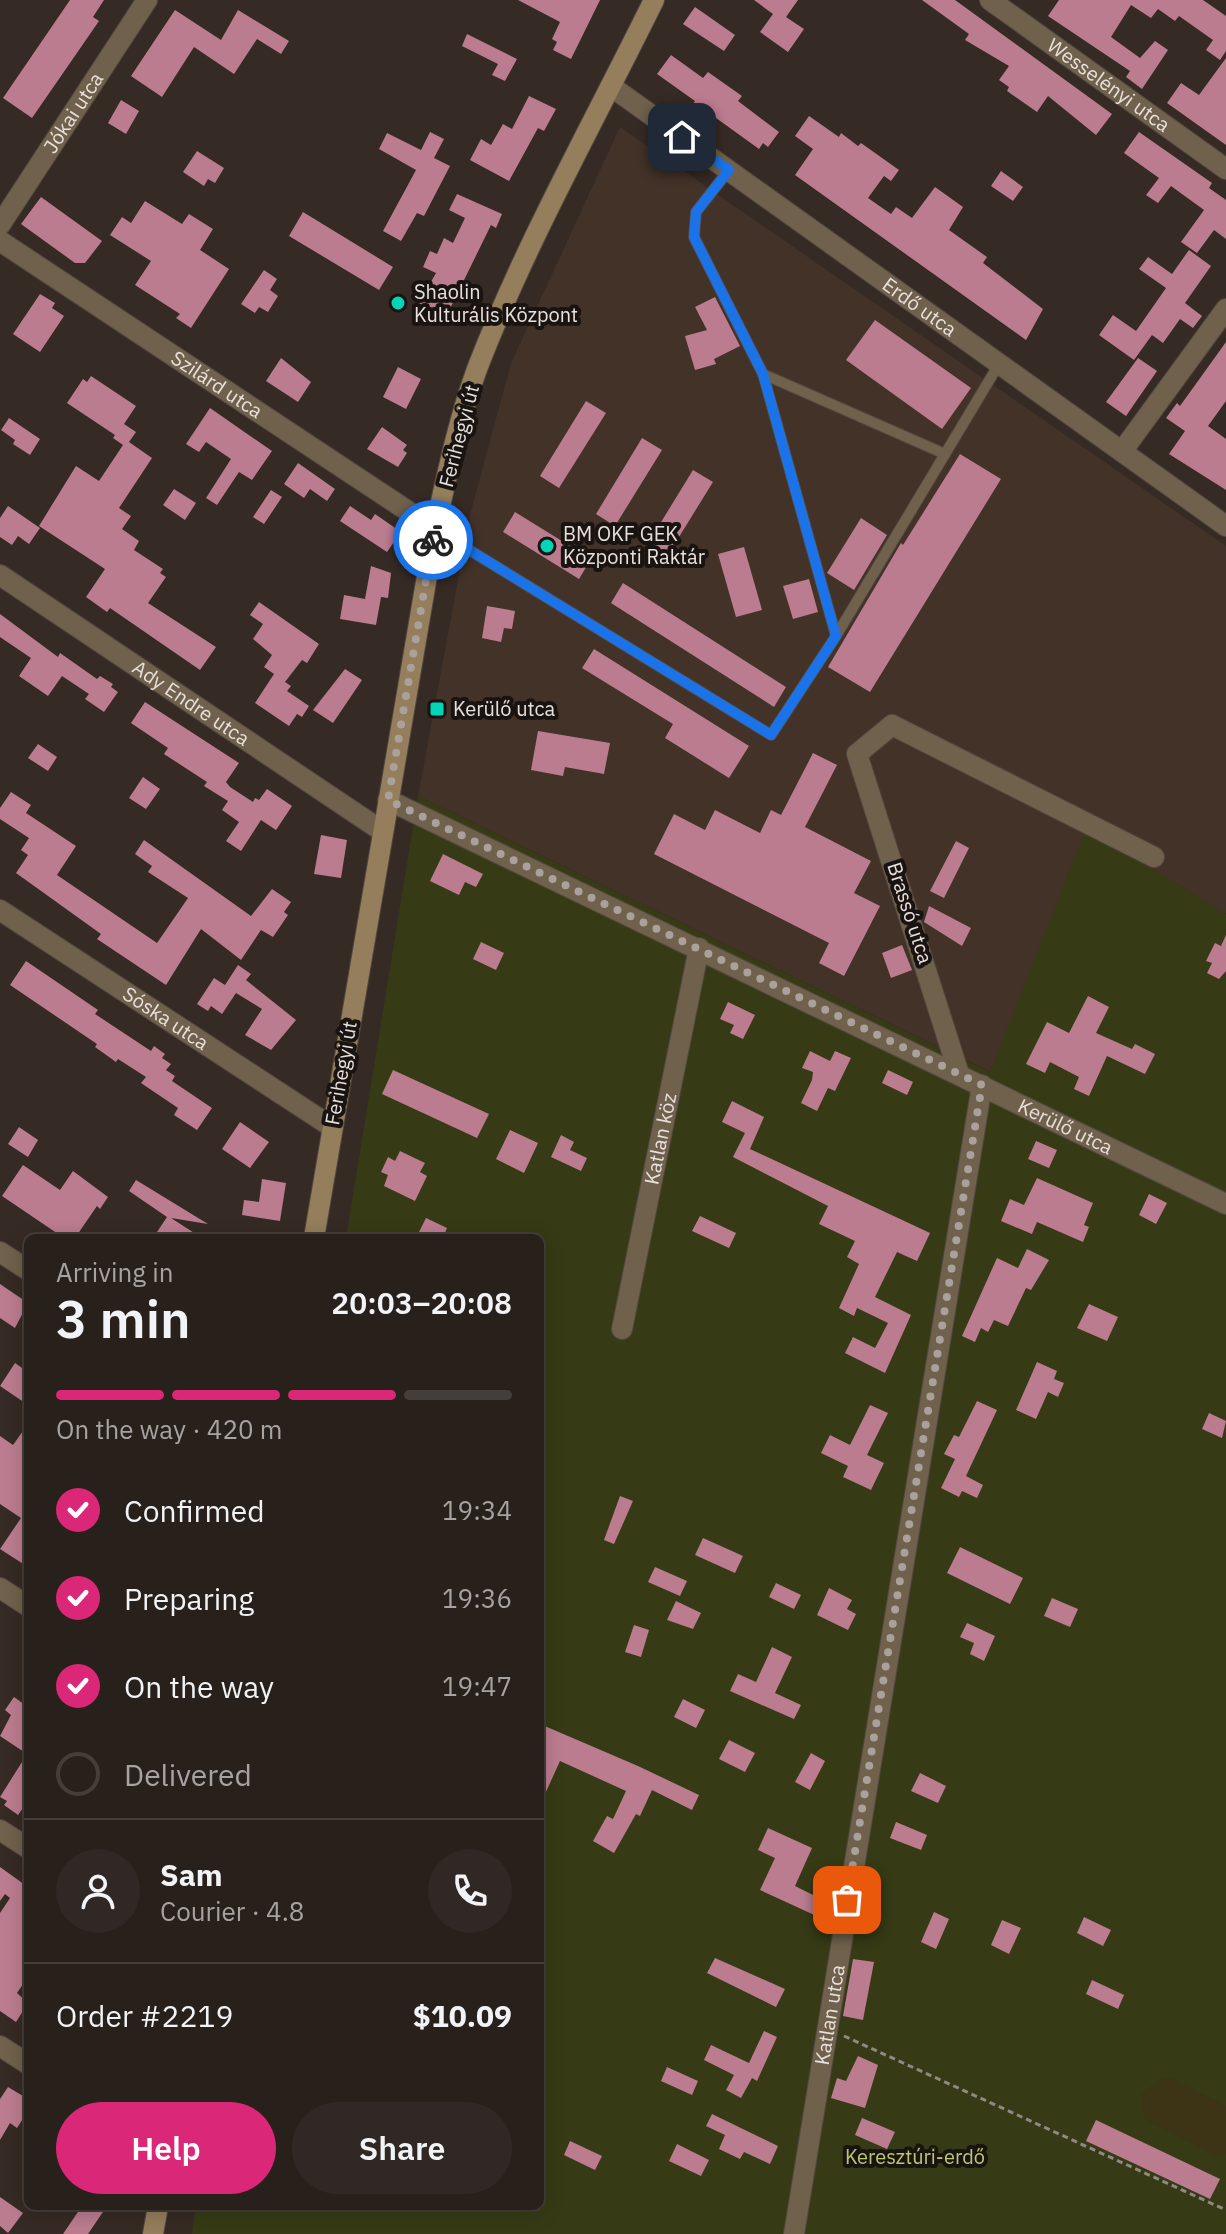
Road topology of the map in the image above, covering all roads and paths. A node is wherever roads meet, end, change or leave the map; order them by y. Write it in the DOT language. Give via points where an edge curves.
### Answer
graph roads {
  1 [pos="147,0"];
  2 [pos="654,0"];
  3 [pos="990,0"];
  4 [pos="612,87"];
  5 [pos="1226,169"];
  6 [pos="729,170"];
  7 [pos="0,225"];
  8 [pos="0,241"];
  9 [pos="1226,309"];
  10 [pos="1000,362"];
  11 [pos="763,374"];
  12 [pos="1123,450"];
  13 [pos="945,454"];
  14 [pos="1226,526"];
  15 [pos="435,529"];
  16 [pos="0,575"];
  17 [pos="836,636"];
  18 [pos="388,800"];
  19 [pos="382,831"];
  20 [pos="1154,857"];
  21 [pos="0,910"];
  22 [pos="699,948"];
  23 [pos="959,1074"];
  24 [pos="982,1085"];
  25 [pos="332,1127"];
  26 [pos="1226,1204"];
  27 [pos="315,1234"];
  28 [pos="0,1252"];
  29 [pos="24,1267"];
  30 [pos="622,1329"];
  31 [pos="0,1588"];
  32 [pos="24,1603"];
  33 [pos="0,1830"];
  34 [pos="24,1845"];
  35 [pos="826,2028"];
  36 [pos="0,2046"];
  37 [pos="24,2061"];
  38 [pos="157,2210"];
  39 [pos="1226,2210"];
  40 [pos="153,2234"];
  41 [pos="794,2234"];
  1 -- 7 [label="street, Jókai utca"];
  2 -- 4 [label="main road, Ferihegyi út"];
  3 -- 5 [label="street, Wesselényi utca"];
  4 -- 6 [label="street, Erdő utca"];
  4 -- 15 [label="main road, Ferihegyi út" via="547,210 476,371"];
  6 -- 10 [label="street, Erdő utca"];
  6 -- 11 [label="lane" via="696,212 694,237"];
  8 -- 15 [label="street, Szilárd utca"];
  9 -- 12 [label="street"];
  10 -- 12 [label="street, Erdő utca"];
  10 -- 13 [label="lane"];
  11 -- 13 [label="lane"];
  11 -- 17 [label="lane"];
  12 -- 14 [label="street, Erdő utca"];
  13 -- 17 [label="lane"];
  15 -- 17 [label="lane" via="771,735"];
  15 -- 18 [label="main road, Ferihegyi út"];
  16 -- 19 [label="street, Ady Endre utca"];
  18 -- 19 [label="main road, Ferihegyi út"];
  18 -- 22 [label="street, Kerülő utca"];
  19 -- 25 [label="main road, Ferihegyi út"];
  20 -- 23 [label="street, Brassó utca" via="892,725 857,754"];
  21 -- 25 [label="street, Sóska utca"];
  22 -- 23 [label="street, Kerülő utca"];
  22 -- 30 [label="street, Katlan köz"];
  23 -- 24 [label="street, Kerülő utca"];
  24 -- 26 [label="street, Kerülő utca"];
  24 -- 35 [label="street, Katlan utca"];
  25 -- 27 [label="main road, Ferihegyi út"];
  28 -- 29 [label="street"];
  31 -- 32 [label="street"];
  33 -- 34 [label="street"];
  35 -- 39 [label="path"];
  35 -- 41 [label="street, Katlan utca"];
  36 -- 37 [label="street"];
  38 -- 40 [label="main road"];
}
